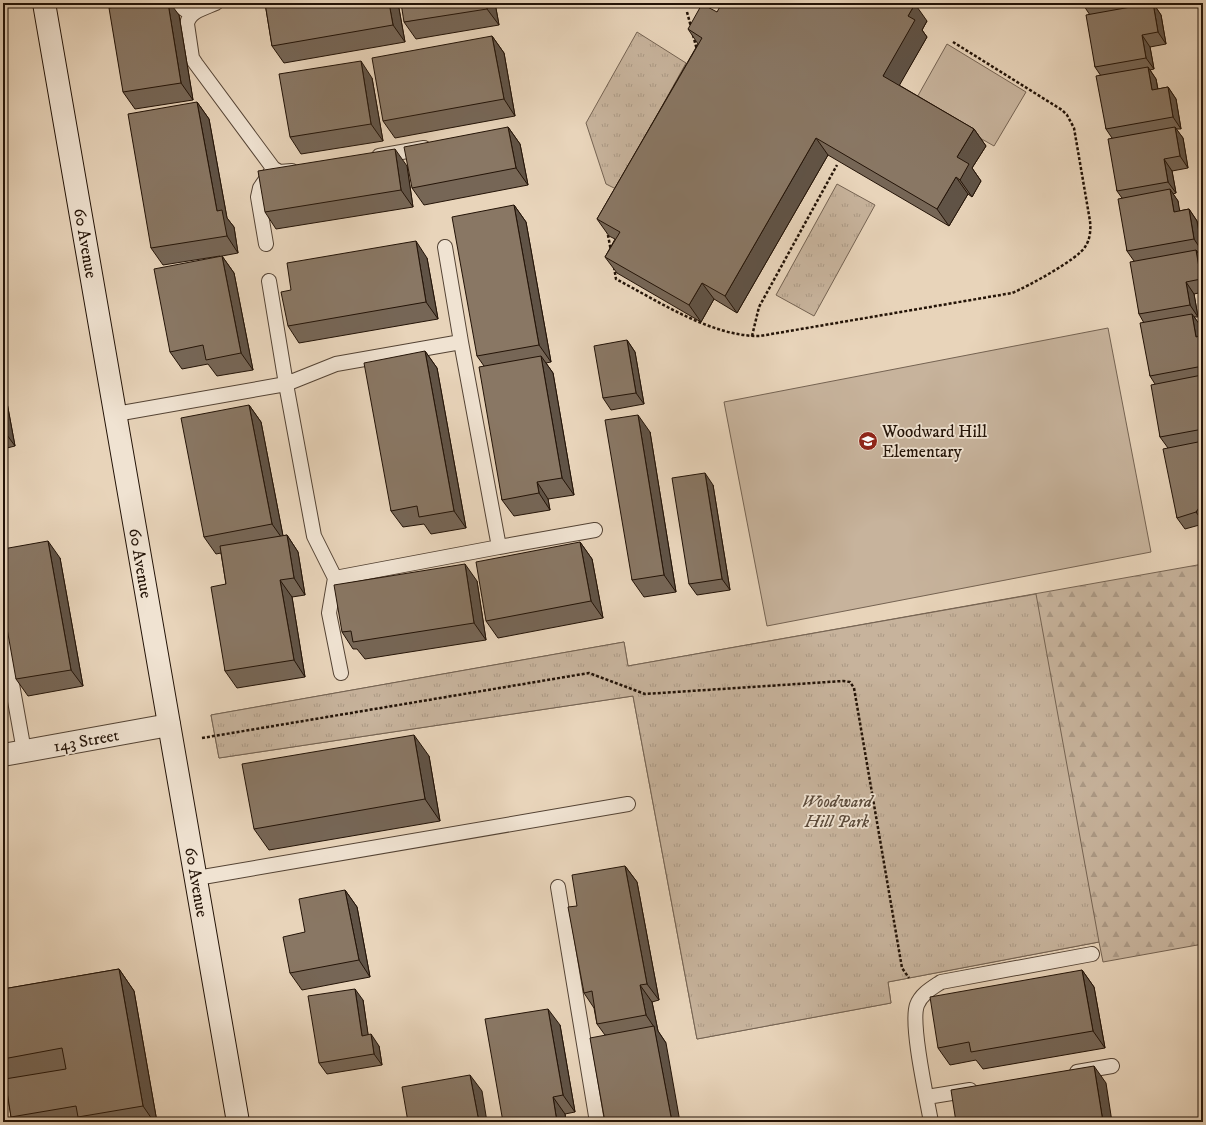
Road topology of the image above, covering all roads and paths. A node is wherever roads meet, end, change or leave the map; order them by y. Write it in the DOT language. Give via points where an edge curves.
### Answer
graph roads {
  1 [pos="44,3"];
  2 [pos="176,3"];
  3 [pos="216,3"];
  4 [pos="687,12"];
  5 [pos="191,14"];
  6 [pos="953,42"];
  7 [pos="697,51"];
  8 [pos="440,145"];
  9 [pos="363,159"];
  10 [pos="837,165"];
  11 [pos="273,168"];
  12 [pos="309,168"];
  13 [pos="605,224"];
  14 [pos="266,244"];
  15 [pos="445,247"];
  16 [pos="612,256"];
  17 [pos="613,263"];
  18 [pos="269,281"];
  19 [pos="752,336"];
  20 [pos="461,342"];
  21 [pos="286,384"];
  22 [pos="116,414"];
  23 [pos="595,530"];
  24 [pos="499,547"];
  25 [pos="335,578"];
  26 [pos="4,640"];
  27 [pos="340,673"];
  28 [pos="170,726"];
  29 [pos="202,738"];
  30 [pos="24,751"];
  31 [pos="3,755"];
  32 [pos="628,804"];
  33 [pos="197,878"];
  34 [pos="558,887"];
  35 [pos="1092,954"];
  36 [pos="922,996"];
  37 [pos="1112,1066"];
  38 [pos="1066,1074"];
  39 [pos="981,1088"];
  40 [pos="927,1097"];
  41 [pos="238,1122"];
  42 [pos="597,1122"];
  43 [pos="931,1122"];
  1 -- 22 [label="street, 60 Avenue"];
  2 -- 5 [label="lane"];
  3 -- 5 [label="lane"];
  4 -- 7 [label="path"];
  5 -- 11 [label="lane" via="187,24 192,58"];
  6 -- 19 [label="path" via="1062,110 1072,122 1090,221 1091,230 1087,246 1078,255 1025,288 1012,293"];
  8 -- 9 [label="lane"];
  10 -- 19 [label="path" via="759,307"];
  11 -- 12 [label="lane" via="279,172"];
  11 -- 14 [label="lane" via="260,188 258,196"];
  13 -- 16 [label="path"];
  15 -- 20 [label="lane"];
  17 -- 19 [label="path" via="616,279 704,326"];
  18 -- 21 [label="lane"];
  20 -- 21 [label="lane" via="336,364"];
  20 -- 24 [label="lane"];
  21 -- 22 [label="lane"];
  21 -- 25 [label="lane" via="314,536"];
  22 -- 28 [label="street, 60 Avenue"];
  23 -- 24 [label="lane"];
  24 -- 25 [label="lane"];
  25 -- 27 [label="lane" via="329,613"];
  26 -- 30 [label="lane"];
  28 -- 30 [label="street, 143 Street"];
  28 -- 33 [label="street, 60 Avenue"];
  29 -- 36 [label="path" via="589,673 645,694 850,682 854,688 902,968"];
  30 -- 31 [label="street, 143 Street"];
  32 -- 33 [label="lane"];
  33 -- 41 [label="street, 60 Avenue"];
  34 -- 42 [label="lane"];
  35 -- 36 [label="lane" via="941,982"];
  36 -- 40 [label="lane" via="916,1007 915,1029"];
  37 -- 38 [label="lane"];
  39 -- 40 [label="lane"];
  40 -- 43 [label="lane"];
}
